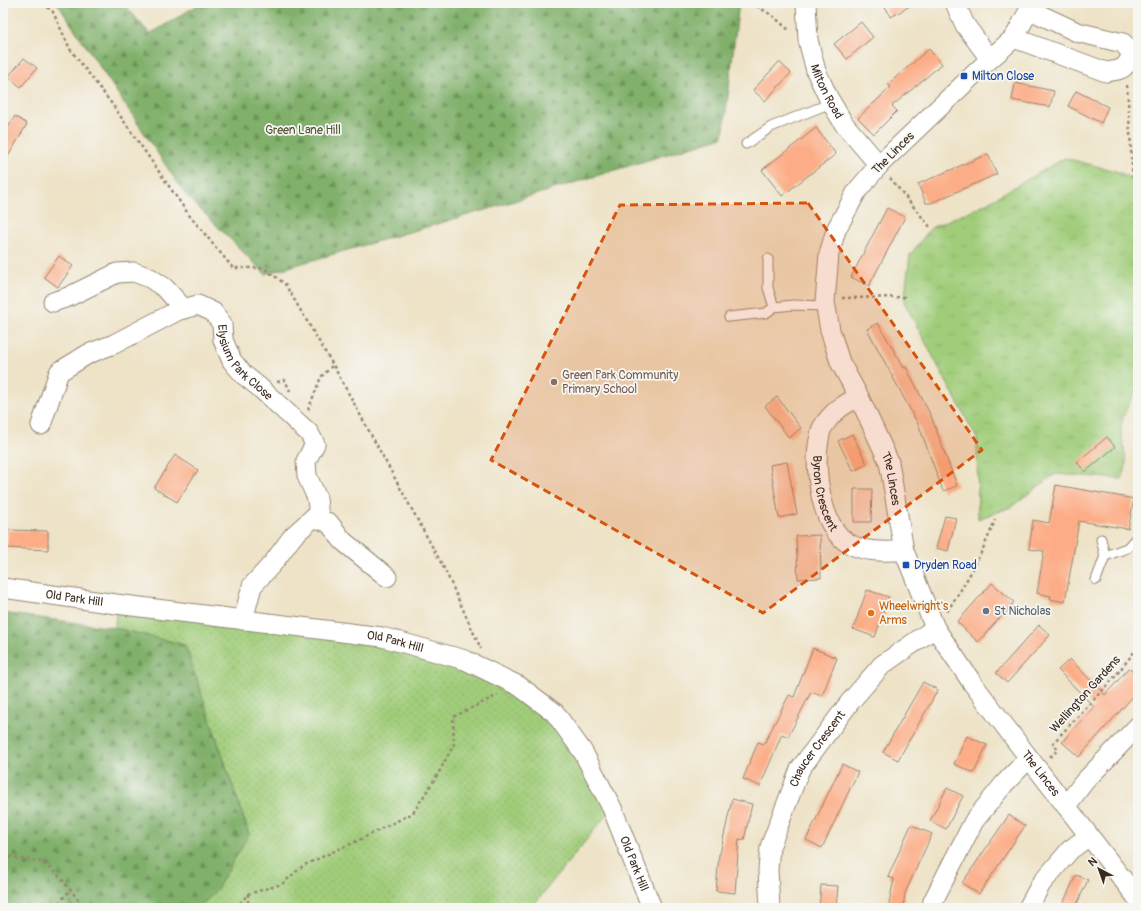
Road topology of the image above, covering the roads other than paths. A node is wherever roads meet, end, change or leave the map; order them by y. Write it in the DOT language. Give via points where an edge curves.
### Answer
graph roads {
  1 [pos="806,3"];
  2 [pos="955,3"];
  3 [pos="1032,6"];
  4 [pos="1014,38"];
  5 [pos="990,59"];
  6 [pos="831,103"];
  7 [pos="746,144"];
  8 [pos="879,166"];
  9 [pos="768,259"];
  10 [pos="53,302"];
  11 [pos="826,302"];
  12 [pos="774,307"];
  13 [pos="184,309"];
  14 [pos="729,317"];
  15 [pos="859,397"];
  16 [pos="41,425"];
  17 [pos="319,519"];
  18 [pos="1138,536"];
  19 [pos="1101,539"];
  20 [pos="904,551"];
  21 [pos="1105,556"];
  22 [pos="387,577"];
  23 [pos="1096,580"];
  24 [pos="3,588"];
  25 [pos="243,620"];
  26 [pos="935,628"];
  27 [pos="1138,726"];
  28 [pos="1033,763"];
  29 [pos="1066,806"];
  30 [pos="1089,836"];
  31 [pos="1138,898"];
  32 [pos="652,908"];
  33 [pos="770,908"];
  34 [pos="932,908"];
  35 [pos="1028,908"];
  1 -- 6 [label="street, Milton Road" via="808,40 816,71"];
  2 -- 5 [label="street" via="965,25"];
  3 -- 4 [label="street, The Linces"];
  3 -- 4 [label="street" via="1078,32 1123,43 1131,57 1126,66 1106,72"];
  4 -- 5 [label="street, The Linces"];
  5 -- 8 [label="street, The Linces"];
  6 -- 7 [label="lane" via="771,127"];
  6 -- 8 [label="street, Milton Road" via="844,124"];
  8 -- 11 [label="street, The Linces" via="857,192 836,230 829,254"];
  9 -- 12 [label="lane" via="768,288"];
  10 -- 13 [label="street" via="117,273 134,272 150,278 165,288"];
  11 -- 12 [label="lane"];
  11 -- 15 [label="street, The Linces" via="830,330 840,362"];
  12 -- 14 [label="lane" via="766,313"];
  13 -- 16 [label="street, Elysium Park Close" via="88,354 59,372"];
  13 -- 17 [label="street, Elysium Park Close" via="198,305 213,312 222,324 223,340 232,361 244,375 309,433 315,444 306,461 307,476 317,498"];
  15 -- 20 [label="street, The Linces" via="889,462"];
  15 -- 20 [label="street, Byron Crescent" via="841,406 821,430 817,449 817,473 821,496 837,534 849,544 871,551"];
  17 -- 22 [label="street" via="329,523 343,541"];
  17 -- 25 [label="street" via="314,517 293,536 252,586"];
  18 -- 21 [label="lane" via="1127,548"];
  19 -- 21 [label="lane"];
  20 -- 26 [label="street, The Linces"];
  21 -- 23 [label="lane"];
  24 -- 25 [label="street, Old Park Hill"];
  25 -- 32 [label="street, Old Park Hill" via="382,637 465,660 519,686 555,713 583,752 612,808"];
  26 -- 28 [label="street, The Linces" via="973,684"];
  26 -- 33 [label="street, Chaucer Crescent" via="882,665 850,702 800,769 770,847"];
  27 -- 29 [label="street" via="1084,782"];
  28 -- 29 [label="street, The Linces"];
  28 -- 34 [label="street" via="1004,784 974,821"];
  29 -- 30 [label="street, The Linces"];
  30 -- 31 [label="street, The Linces"];
  30 -- 35 [label="street" via="1070,850 1041,884"];
}
